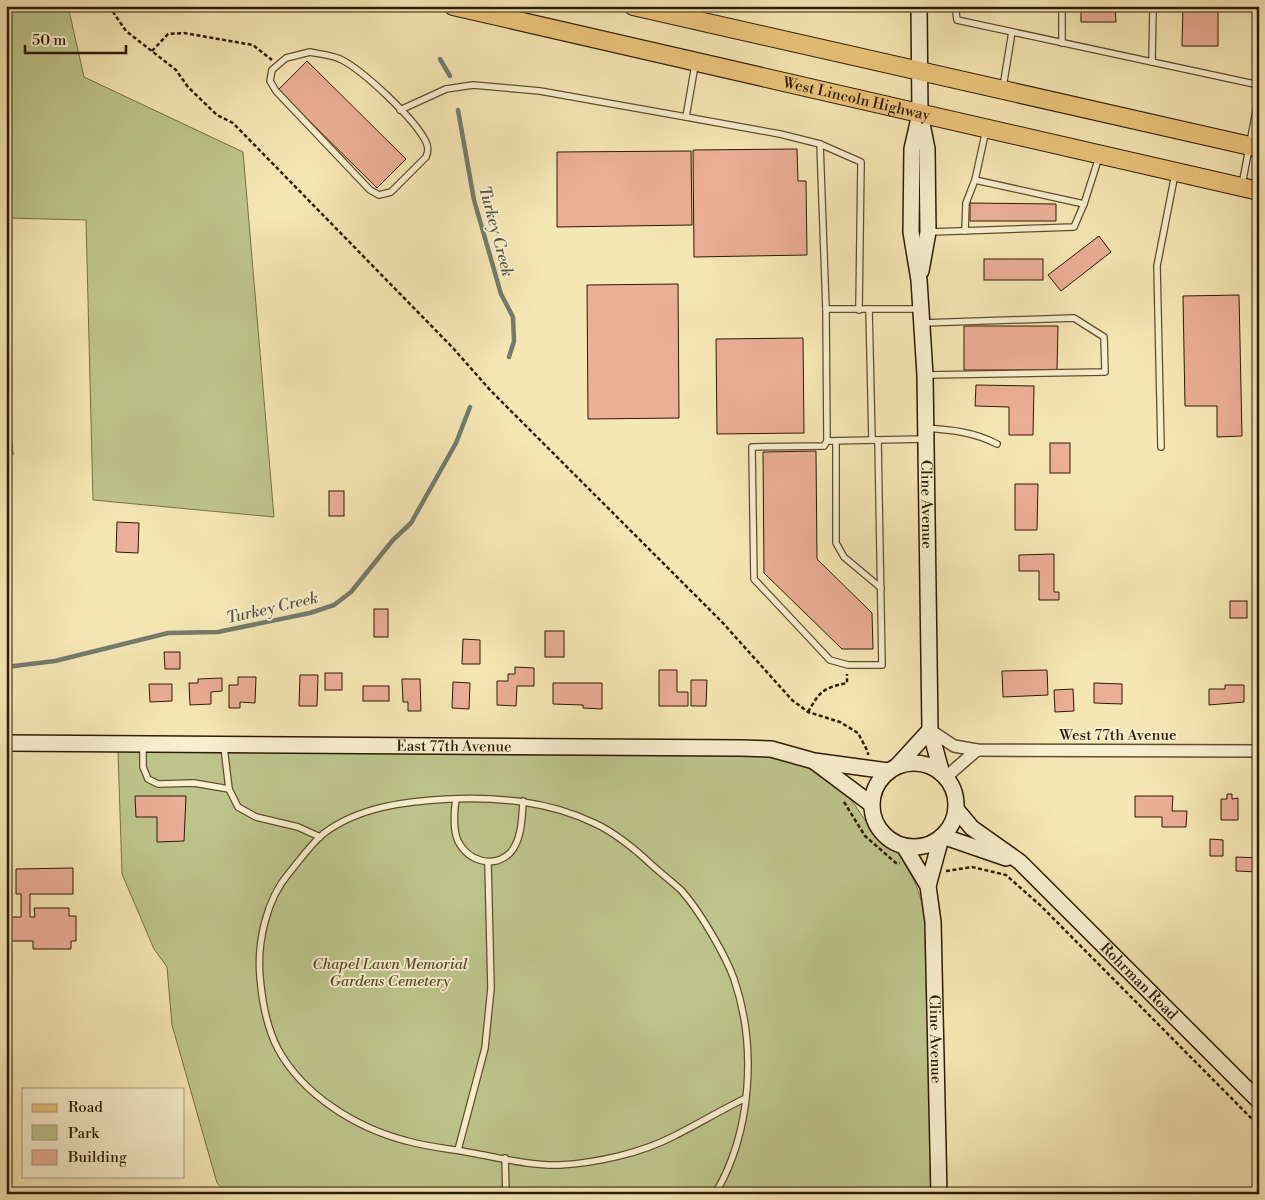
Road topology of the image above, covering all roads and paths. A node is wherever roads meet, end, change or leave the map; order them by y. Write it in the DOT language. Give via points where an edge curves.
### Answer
graph roads {
  1 [pos="109,6"];
  2 [pos="453,6"];
  3 [pos="633,6"];
  4 [pos="919,6"];
  5 [pos="955,6"];
  6 [pos="1062,6"];
  7 [pos="1153,6"];
  8 [pos="676,11"];
  9 [pos="1012,32"];
  10 [pos="1062,43"];
  11 [pos="152,51"];
  12 [pos="1152,62"];
  13 [pos="696,63"];
  14 [pos="278,65"];
  15 [pos="920,73"];
  16 [pos="1259,85"];
  17 [pos="1002,91"];
  18 [pos="1259,95"];
  19 [pos="400,110"];
  20 [pos="920,114"];
  21 [pos="686,117"];
  22 [pos="986,130"];
  23 [pos="820,144"];
  24 [pos="1254,147"];
  25 [pos="1099,155"];
  26 [pos="1175,172"];
  27 [pos="975,180"];
  28 [pos="1241,187"];
  29 [pos="1259,191"];
  30 [pos="1084,204"];
  31 [pos="965,231"];
  32 [pos="928,232"];
  33 [pos="919,280"];
  34 [pos="826,309"];
  35 [pos="859,310"];
  36 [pos="869,310"];
  37 [pos="922,316"];
  38 [pos="925,375"];
  39 [pos="926,433"];
  40 [pos="875,440"];
  41 [pos="827,441"];
  42 [pos="836,441"];
  43 [pos="997,444"];
  44 [pos="1162,448"];
  45 [pos="881,588"];
  46 [pos="848,665"];
  47 [pos="808,712"];
  48 [pos="930,730"];
  49 [pos="6,743"];
  50 [pos="144,744"];
  51 [pos="223,744"];
  52 [pos="977,750"];
  53 [pos="1259,751"];
  54 [pos="814,761"];
  55 [pos="865,768"];
  56 [pos="892,769"];
  57 [pos="944,776"];
  58 [pos="229,789"];
  59 [pos="852,789"];
  60 [pos="456,799"];
  61 [pos="523,801"];
  62 [pos="871,804"];
  63 [pos="956,809"];
  64 [pos="320,837"];
  65 [pos="941,837"];
  66 [pos="904,846"];
  67 [pos="914,862"];
  68 [pos="1020,862"];
  69 [pos="488,863"];
  70 [pos="934,866"];
  71 [pos="928,886"];
  72 [pos="746,1098"];
  73 [pos="1259,1101"];
  74 [pos="1259,1126"];
  75 [pos="458,1150"];
  76 [pos="505,1158"];
  77 [pos="506,1194"];
  78 [pos="715,1194"];
  79 [pos="939,1194"];
  1 -- 11 [label="path" via="126,31"];
  2 -- 13 [label="main road, West Lincoln Highway"];
  3 -- 8 [label="main road"];
  4 -- 15 [label="street, Cline Avenue"];
  5 -- 9 [label="lane" via="957,20"];
  6 -- 10 [label="lane"];
  7 -- 12 [label="lane"];
  8 -- 15 [label="main road"];
  9 -- 10 [label="lane"];
  9 -- 17 [label="lane"];
  10 -- 12 [label="lane"];
  11 -- 14 [label="path" via="168,34 184,32 253,44"];
  11 -- 47 [label="path" via="176,70 188,87 217,115 233,123 491,391 722,622 792,700"];
  12 -- 16 [label="lane"];
  13 -- 20 [label="main road, West Lincoln Highway"];
  13 -- 21 [label="lane"];
  14 -- 19 [label="lane" via="286,58 310,52 339,58 359,70"];
  14 -- 19 [label="lane" via="272,70 270,81 276,91 378,195 391,192 426,157 428,150 426,142"];
  15 -- 17 [label="main road"];
  15 -- 20 [label="street, Cline Avenue"];
  17 -- 24 [label="main road"];
  18 -- 24 [label="lane"];
  19 -- 21 [label="lane" via="446,89 474,86 540,91"];
  20 -- 22 [label="main road, West Lincoln Highway"];
  20 -- 32 [label="street, Cline Avenue" via="927,149"];
  20 -- 33 [label="street, Cline Avenue" via="912,149 911,223"];
  21 -- 23 [label="lane"];
  22 -- 25 [label="main road, West Lincoln Highway"];
  22 -- 27 [label="lane"];
  23 -- 34 [label="lane"];
  23 -- 35 [label="lane" via="861,162"];
  24 -- 28 [label="lane"];
  25 -- 26 [label="main road, West Lincoln Highway"];
  25 -- 30 [label="lane"];
  26 -- 28 [label="main road, West Lincoln Highway"];
  26 -- 44 [label="lane" via="1157,266"];
  27 -- 30 [label="lane"];
  27 -- 31 [label="lane" via="966,203"];
  28 -- 29 [label="main road, West Lincoln Highway"];
  30 -- 31 [label="lane" via="1074,227"];
  31 -- 32 [label="lane"];
  32 -- 33 [label="street, Cline Avenue"];
  33 -- 37 [label="street, Cline Avenue"];
  34 -- 35 [label="lane"];
  34 -- 41 [label="lane"];
  35 -- 36 [label="lane"];
  36 -- 37 [label="lane"];
  36 -- 40 [label="lane"];
  37 -- 38 [label="street, Cline Avenue"];
  37 -- 38 [label="lane" via="1074,318 1104,337 1105,372"];
  38 -- 39 [label="street, Cline Avenue"];
  39 -- 40 [label="lane"];
  39 -- 43 [label="lane" via="961,431 981,435"];
  39 -- 48 [label="street, Cline Avenue"];
  40 -- 42 [label="lane"];
  40 -- 45 [label="lane"];
  41 -- 42 [label="lane"];
  41 -- 46 [label="lane" via="824,446 752,446 752,574 830,660"];
  42 -- 45 [label="lane" via="836,543 844,557"];
  45 -- 46 [label="lane" via="882,665"];
  46 -- 47 [label="path" via="847,683 831,686 820,693"];
  47 -- 55 [label="path" via="840,722 858,733 868,752"];
  48 -- 52 [label="street, West 77th Avenue" via="954,746"];
  48 -- 56 [label="street"];
  48 -- 57 [label="street, Cline Avenue"];
  49 -- 50 [label="street, East 77th Avenue"];
  50 -- 51 [label="street, East 77th Avenue"];
  50 -- 58 [label="lane" via="143,767 148,779 158,784 194,783"];
  51 -- 54 [label="street, East 77th Avenue" via="741,748 771,749"];
  51 -- 58 [label="lane"];
  52 -- 53 [label="street, West 77th Avenue"];
  52 -- 57 [label="street"];
  54 -- 55 [label="street, East 77th Avenue"];
  54 -- 59 [label="street, East 77th Avenue"];
  55 -- 56 [label="street, East 77th Avenue"];
  56 -- 57 [label="street" via="916,763"];
  56 -- 62 [label="street" via="876,786"];
  57 -- 63 [label="street" via="954,792"];
  58 -- 64 [label="lane" via="238,807 256,817 298,827"];
  59 -- 62 [label="street, East 77th Avenue"];
  59 -- 67 [label="path" via="843,799 865,836 896,864"];
  60 -- 61 [label="lane" via="481,797"];
  60 -- 64 [label="lane" via="410,801 368,811 336,825"];
  60 -- 69 [label="lane" via="458,841 470,855"];
  61 -- 69 [label="lane" via="518,836 511,852 499,861"];
  61 -- 72 [label="lane" via="595,823 633,847 683,892 718,944 734,979 747,1035"];
  62 -- 66 [label="street" via="880,831"];
  63 -- 65 [label="street" via="952,824"];
  63 -- 68 [label="street, Rohrman Road" via="972,828"];
  64 -- 75 [label="lane" via="282,881 266,916 258,958 262,1002 277,1048 303,1084 338,1111 374,1130 406,1141"];
  65 -- 66 [label="street" via="920,847"];
  65 -- 68 [label="street, Rohrman Road"];
  65 -- 70 [label="street, Cline Avenue"];
  66 -- 67 [label="street, Cline Avenue"];
  67 -- 71 [label="street, Cline Avenue"];
  68 -- 73 [label="street, Rohrman Road"];
  69 -- 75 [label="lane" via="491,988 485,1048"];
  70 -- 71 [label="street, Cline Avenue"];
  70 -- 74 [label="path" via="949,872 972,867 1006,874"];
  71 -- 79 [label="street, Cline Avenue" via="934,922"];
  72 -- 76 [label="lane" via="671,1138 612,1158 558,1166"];
  72 -- 78 [label="lane" via="741,1130"];
  75 -- 76 [label="lane"];
  76 -- 77 [label="lane"];
}
